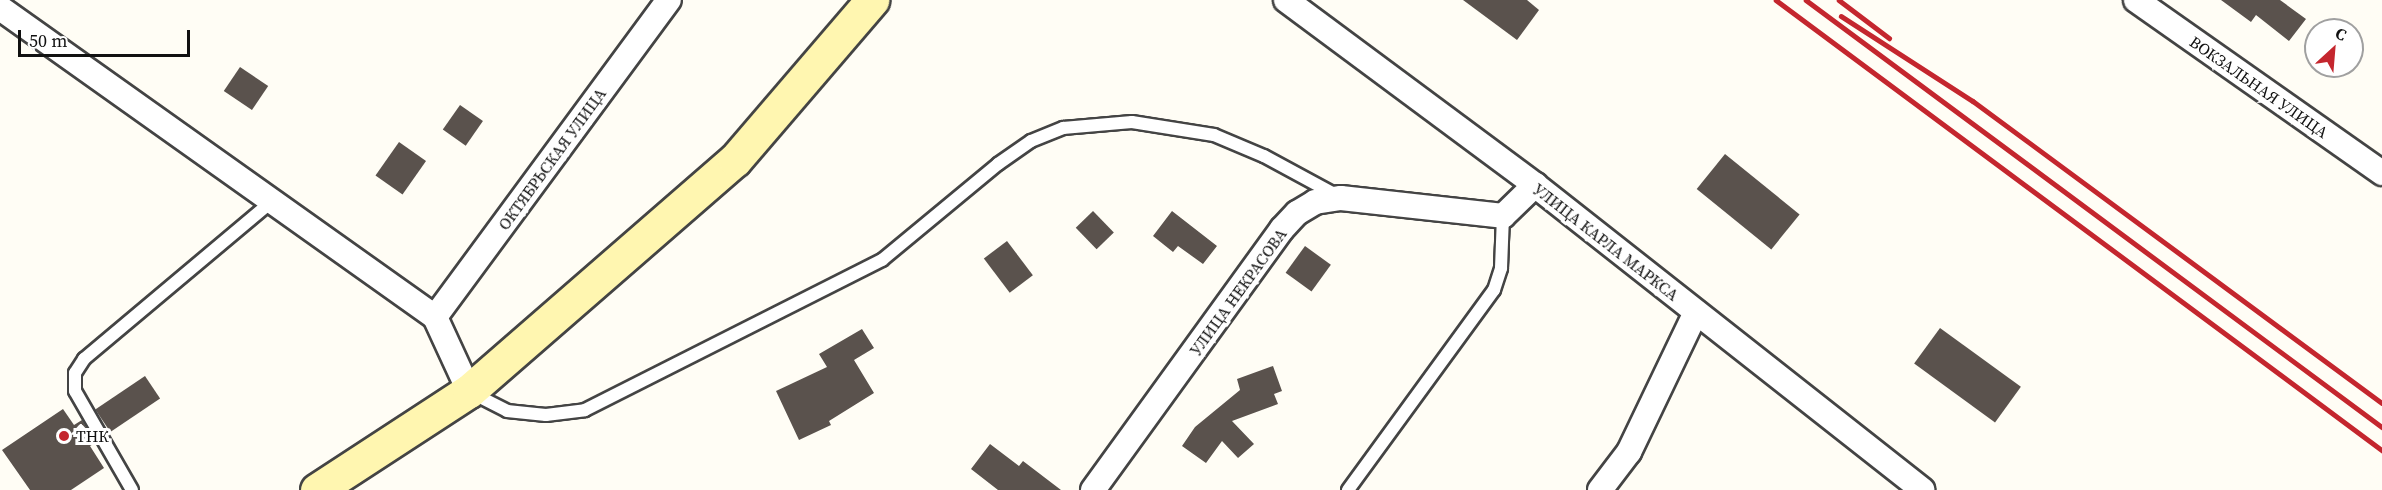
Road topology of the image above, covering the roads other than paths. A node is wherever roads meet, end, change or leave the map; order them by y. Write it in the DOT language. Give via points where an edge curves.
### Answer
graph roads {
  1 [pos="669,0"];
  2 [pos="872,0"];
  3 [pos="1286,0"];
  4 [pos="2136,0"];
  5 [pos="0,8"];
  6 [pos="2382,173"];
  7 [pos="1534,185"];
  8 [pos="1341,198"];
  9 [pos="272,202"];
  10 [pos="1503,216"];
  11 [pos="1696,312"];
  12 [pos="435,317"];
  13 [pos="469,391"];
  14 [pos="132,490"];
  15 [pos="317,490"];
  16 [pos="1094,490"];
  17 [pos="1348,490"];
  18 [pos="1600,490"];
  19 [pos="1922,490"];
  1 -- 12 [label="street, ОКТЯБРЬСКАЯ УЛИЦА"];
  2 -- 13 [label="street" via="735,160"];
  3 -- 7 [label="street, УЛИЦА КАРЛА МАРКСА"];
  4 -- 6 [label="street, ВОКЗАЛЬНАЯ УЛИЦА"];
  5 -- 9 [label="street"];
  7 -- 10 [label="street"];
  7 -- 11 [label="street, УЛИЦА КАРЛА МАРКСА"];
  8 -- 10 [label="street, УЛИЦА НЕКРАСОВА"];
  8 -- 13 [label="lane" via="1264,156 1214,135 1132,122 1063,128 1031,141 998,164 882,260 585,410 546,415 507,411"];
  8 -- 16 [label="street, УЛИЦА НЕКРАСОВА" via="1315,202 1282,229"];
  9 -- 12 [label="street"];
  9 -- 14 [label="lane" via="84,359 75,373 75,391"];
  10 -- 17 [label="lane" via="1501,268 1494,290"];
  11 -- 18 [label="street" via="1629,452"];
  11 -- 19 [label="street, УЛИЦА КАРЛА МАРКСА"];
  12 -- 13 [label="street"];
  13 -- 15 [label="street"];
}
